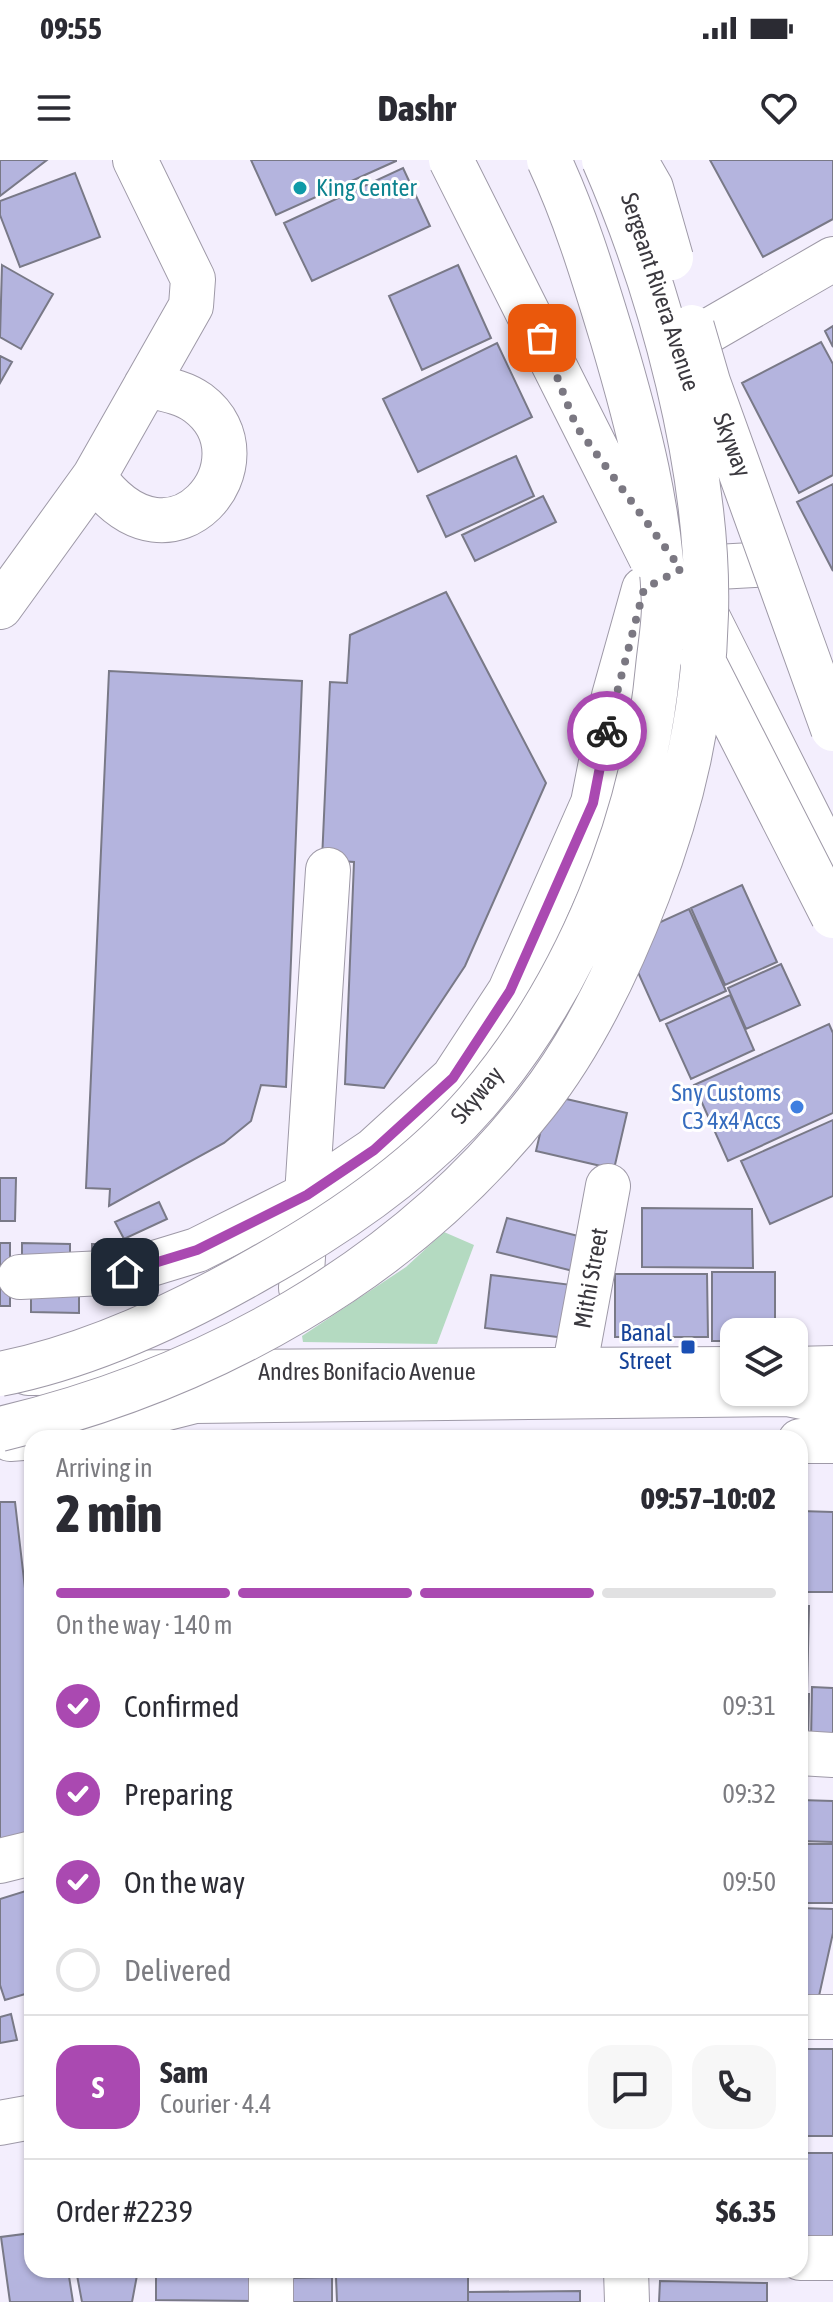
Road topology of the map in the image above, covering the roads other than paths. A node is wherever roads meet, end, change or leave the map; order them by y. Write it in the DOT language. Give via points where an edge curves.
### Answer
graph roads {
  1 [pos="135,160"];
  2 [pos="451,160"];
  3 [pos="465,160"];
  4 [pos="531,160"];
  5 [pos="549,160"];
  6 [pos="604,160"];
  7 [pos="613,160"];
  8 [pos="635,160"];
  9 [pos="833,259"];
  10 [pos="679,348"];
  11 [pos="146,385"];
  12 [pos="94,477"];
  13 [pos="771,564"];
  14 [pos="681,569"];
  15 [pos="0,607"];
  16 [pos="832,676"];
  17 [pos="833,729"];
  18 [pos="833,866"];
  19 [pos="328,870"];
  20 [pos="833,916"];
  21 [pos="608,1186"];
  22 [pos="307,1195"];
  23 [pos="20,1277"];
  24 [pos="301,1288"];
  25 [pos="833,1368"];
  26 [pos="720,1369"];
  27 [pos="808,1369"];
  28 [pos="574,1370"];
  29 [pos="0,1373"];
  30 [pos="203,1373"];
  31 [pos="833,1403"];
  32 [pos="0,1429"];
  33 [pos="81,1430"];
  34 [pos="24,1438"];
  35 [pos="0,1440"];
  36 [pos="24,1440"];
  37 [pos="808,1441"];
  38 [pos="833,1441"];
  39 [pos="808,1753"];
  40 [pos="833,1755"];
  41 [pos="24,1855"];
  42 [pos="0,1861"];
  43 [pos="808,2017"];
  44 [pos="833,2017"];
  45 [pos="24,2118"];
  46 [pos="0,2123"];
  47 [pos="808,2258"];
  48 [pos="833,2258"];
  49 [pos="271,2278"];
  50 [pos="626,2278"];
  51 [pos="271,2302"];
  52 [pos="627,2302"];
  1 -- 11 [label="main road" via="193,279 191,306"];
  2 -- 20 [label="main road, bridge"];
  3 -- 14 [label="main road" via="508,250 576,426"];
  4 -- 14 [label="main road" via="559,220 629,444"];
  5 -- 29 [label="main road, Skyway, bridge" via="576,216 632,404 656,502 664,608 654,712 631,817 590,918 540,1012 477,1102 401,1175 321,1234 229,1286 134,1332"];
  6 -- 32 [label="main road, Skyway, bridge" via="651,286 679,393 700,503 707,611 698,723 670,837 629,944 576,1045 538,1101 429,1216 369,1263 221,1353 153,1384"];
  7 -- 10 [label="main road, Sergeant Rivera Avenue" via="631,195"];
  8 -- 17 [label="main road, Skyway, bridge" via="651,188 708,382"];
  9 -- 10 [label="main road"];
  10 -- 13 [label="main road, Sergeant Rivera Avenue" via="705,431"];
  11 -- 12 [label="main road"];
  11 -- 12 [label="main road" via="188,398 214,420 223,452 217,486 185,516 163,521 141,519 121,509"];
  12 -- 15 [label="main road"];
  13 -- 14 [label="main road"];
  13 -- 16 [label="main road, Sergeant Rivera Avenue"];
  14 -- 18 [label="main road" via="720,635"];
  14 -- 22 [label="main road" via="644,589 614,696 593,803 510,991 453,1078 374,1150"];
  14 -- 24 [label="main road" via="689,701 646,870 596,979 535,1083 450,1179"];
  19 -- 22 [label="main road"];
  21 -- 28 [label="main road, Mithi Street"];
  22 -- 23 [label="main road" via="197,1250 125,1272"];
  22 -- 24 [label="main road"];
  24 -- 30 [label="main road" via="251,1324"];
  25 -- 27 [label="main road"];
  26 -- 28 [label="main road, Andres Bonifacio Avenue"];
  28 -- 30 [label="main road, Andres Bonifacio Avenue"];
  29 -- 30 [label="main road, Andres Bonifacio Avenue"];
  31 -- 33 [label="main road" via="787,1394 195,1401"];
  34 -- 35 [label="main road"];
  35 -- 36 [label="main road"];
  37 -- 38 [label="main road"];
  39 -- 40 [label="main road"];
  41 -- 42 [label="main road"];
  43 -- 44 [label="main road"];
  45 -- 46 [label="main road"];
  47 -- 48 [label="main road"];
  49 -- 51 [label="main road"];
  50 -- 52 [label="main road"];
}
